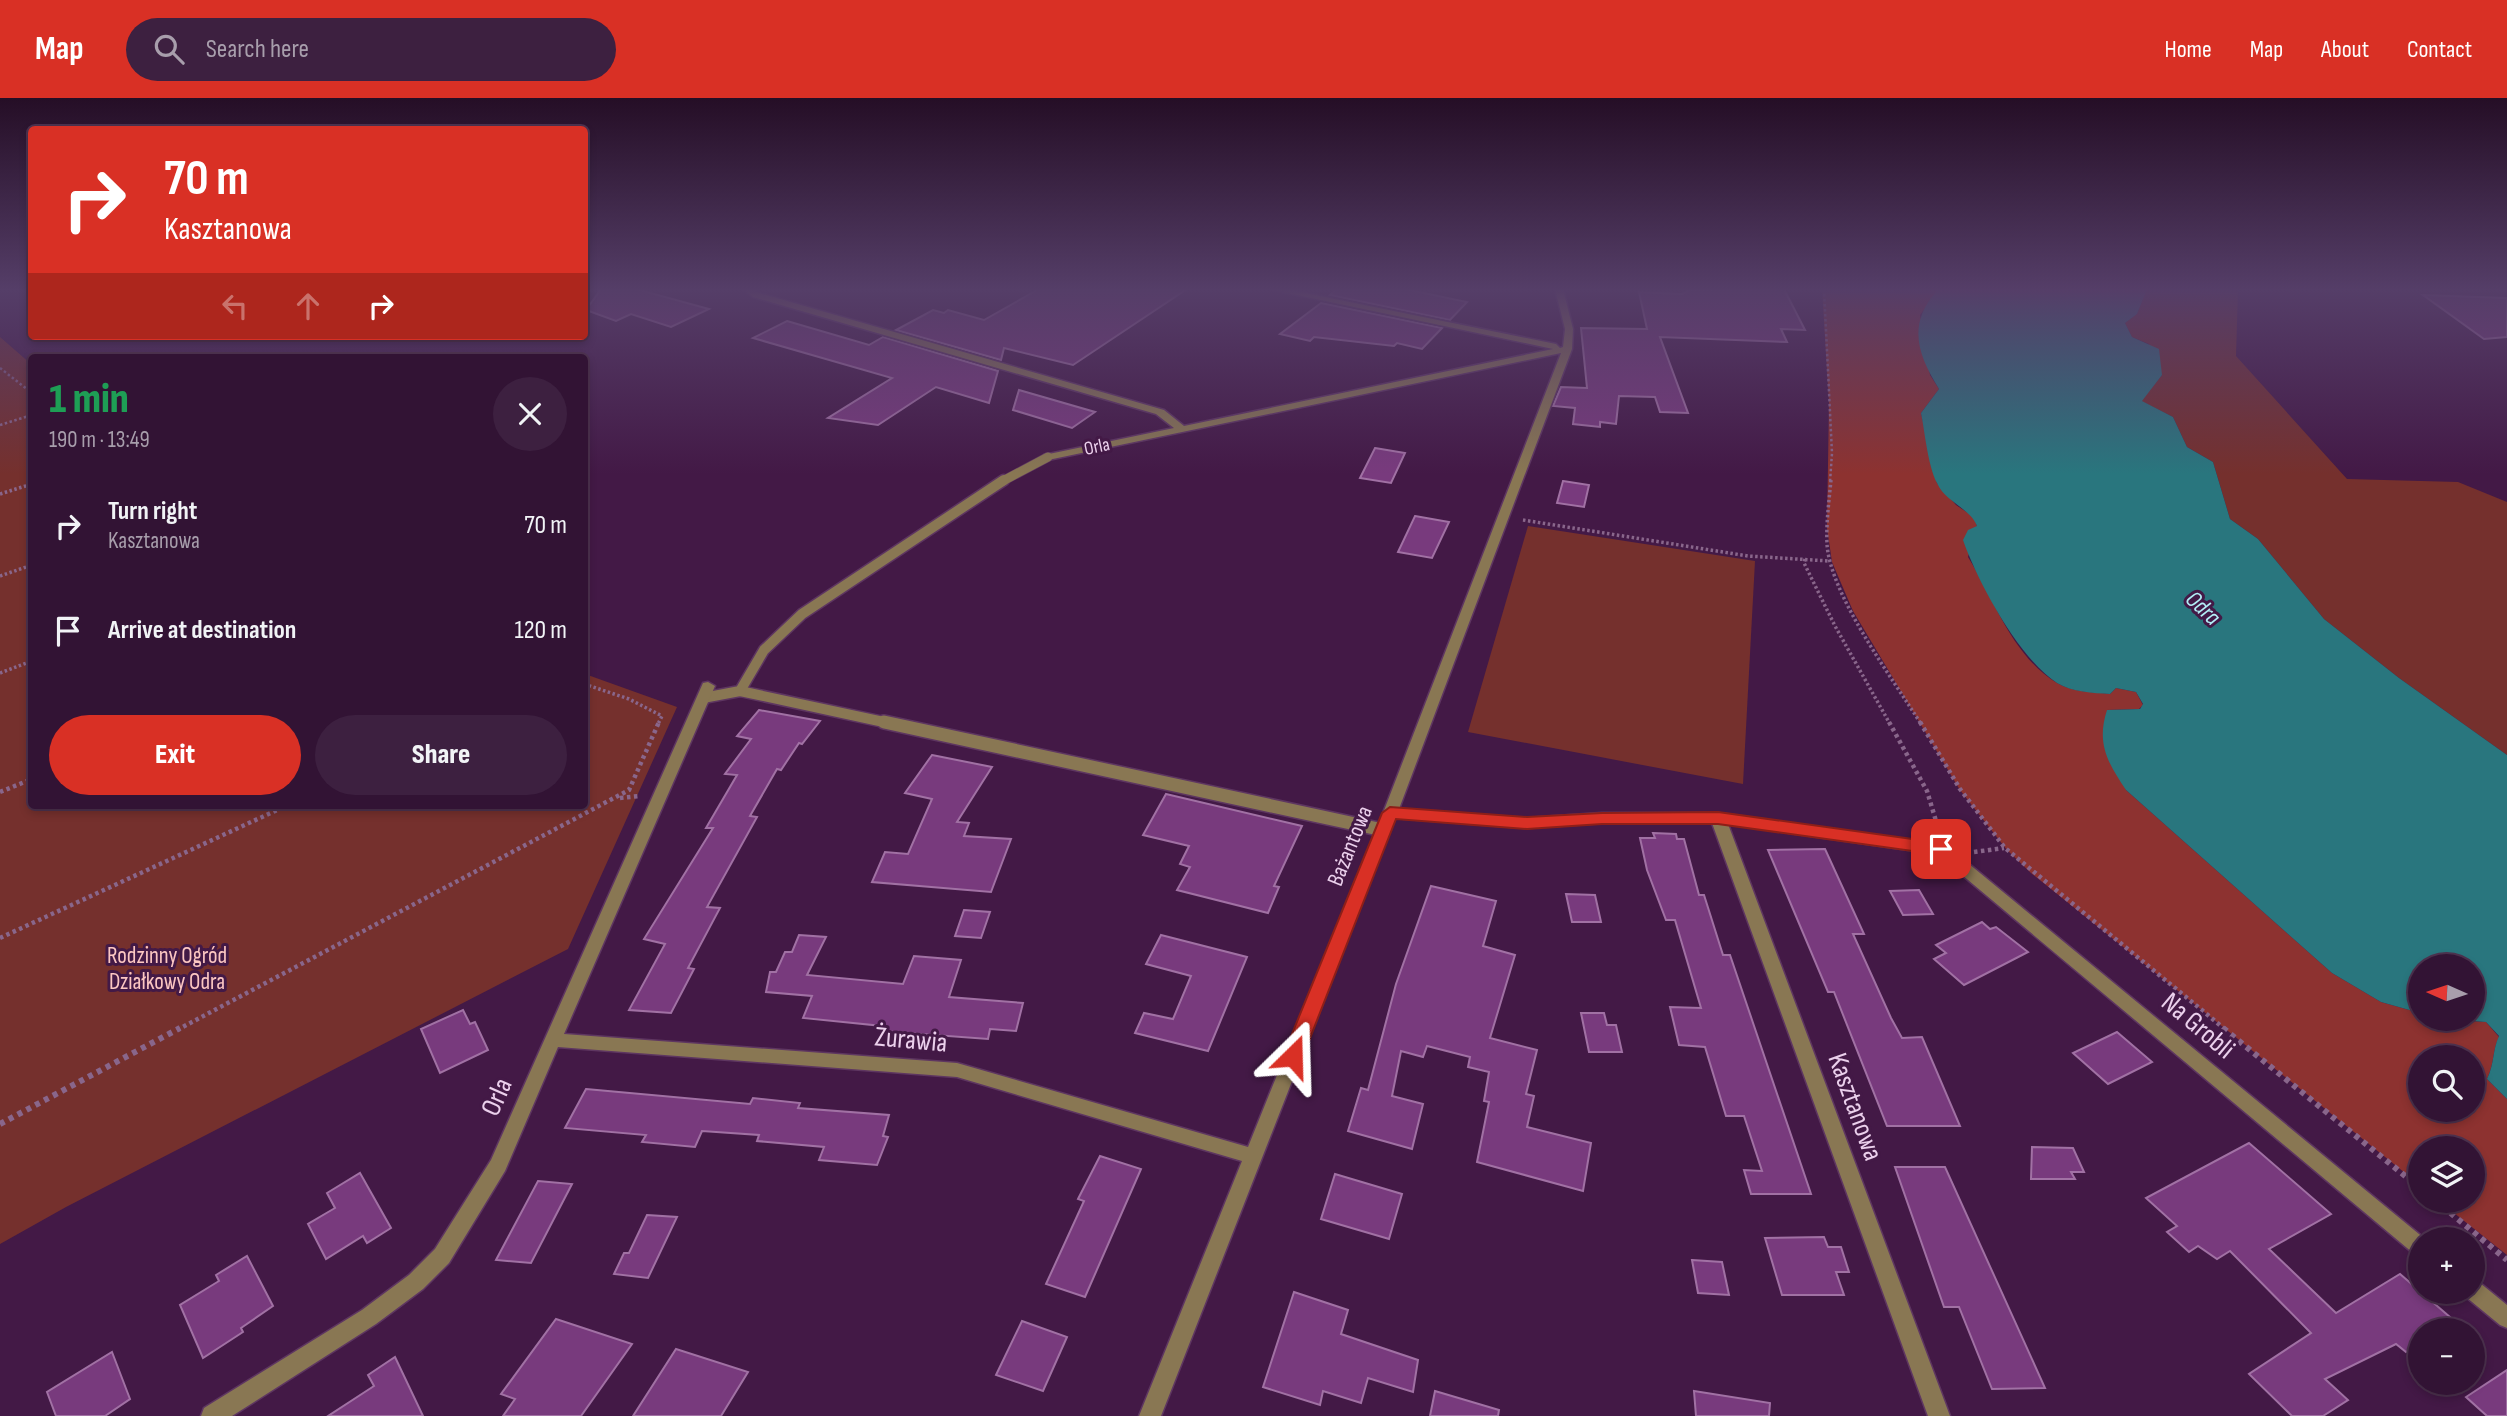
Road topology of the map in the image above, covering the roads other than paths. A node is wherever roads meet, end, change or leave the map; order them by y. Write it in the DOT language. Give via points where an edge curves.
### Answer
graph roads {
  1 [pos="948,351"];
  2 [pos="1560,351"];
  3 [pos="1566,351"];
  4 [pos="1182,429"];
  5 [pos="1048,457"];
  6 [pos="740,691"];
  7 [pos="706,692"];
  8 [pos="1718,818"];
  9 [pos="1387,821"];
  10 [pos="554,1040"];
  11 [pos="1252,1156"];
  12 [pos="2408,1237"];
  13 [pos="2485,1300"];
  14 [pos="2507,1318"];
  15 [pos="212,1416"];
  16 [pos="1150,1416"];
  17 [pos="1939,1416"];
  1 -- 4 [label="street" via="1160,412"];
  2 -- 4 [label="street, Orla"];
  3 -- 9 [label="street, Bażantowa"];
  4 -- 5 [label="street, Orla"];
  5 -- 6 [label="lane, Orla" via="1010,476 802,614 764,650"];
  6 -- 7 [label="lane, Orla"];
  6 -- 9 [label="lane"];
  7 -- 10 [label="street, Orla"];
  8 -- 9 [label="street"];
  8 -- 12 [label="street, Na Grobli" via="1941,849"];
  8 -- 17 [label="street, Kasztanowa"];
  9 -- 11 [label="street, Bażantowa"];
  10 -- 11 [label="street, Żurawia" via="957,1070"];
  10 -- 15 [label="street, Orla" via="498,1165 442,1256 381,1309"];
  11 -- 16 [label="street, Bażantowa"];
  13 -- 14 [label="street"];
}
